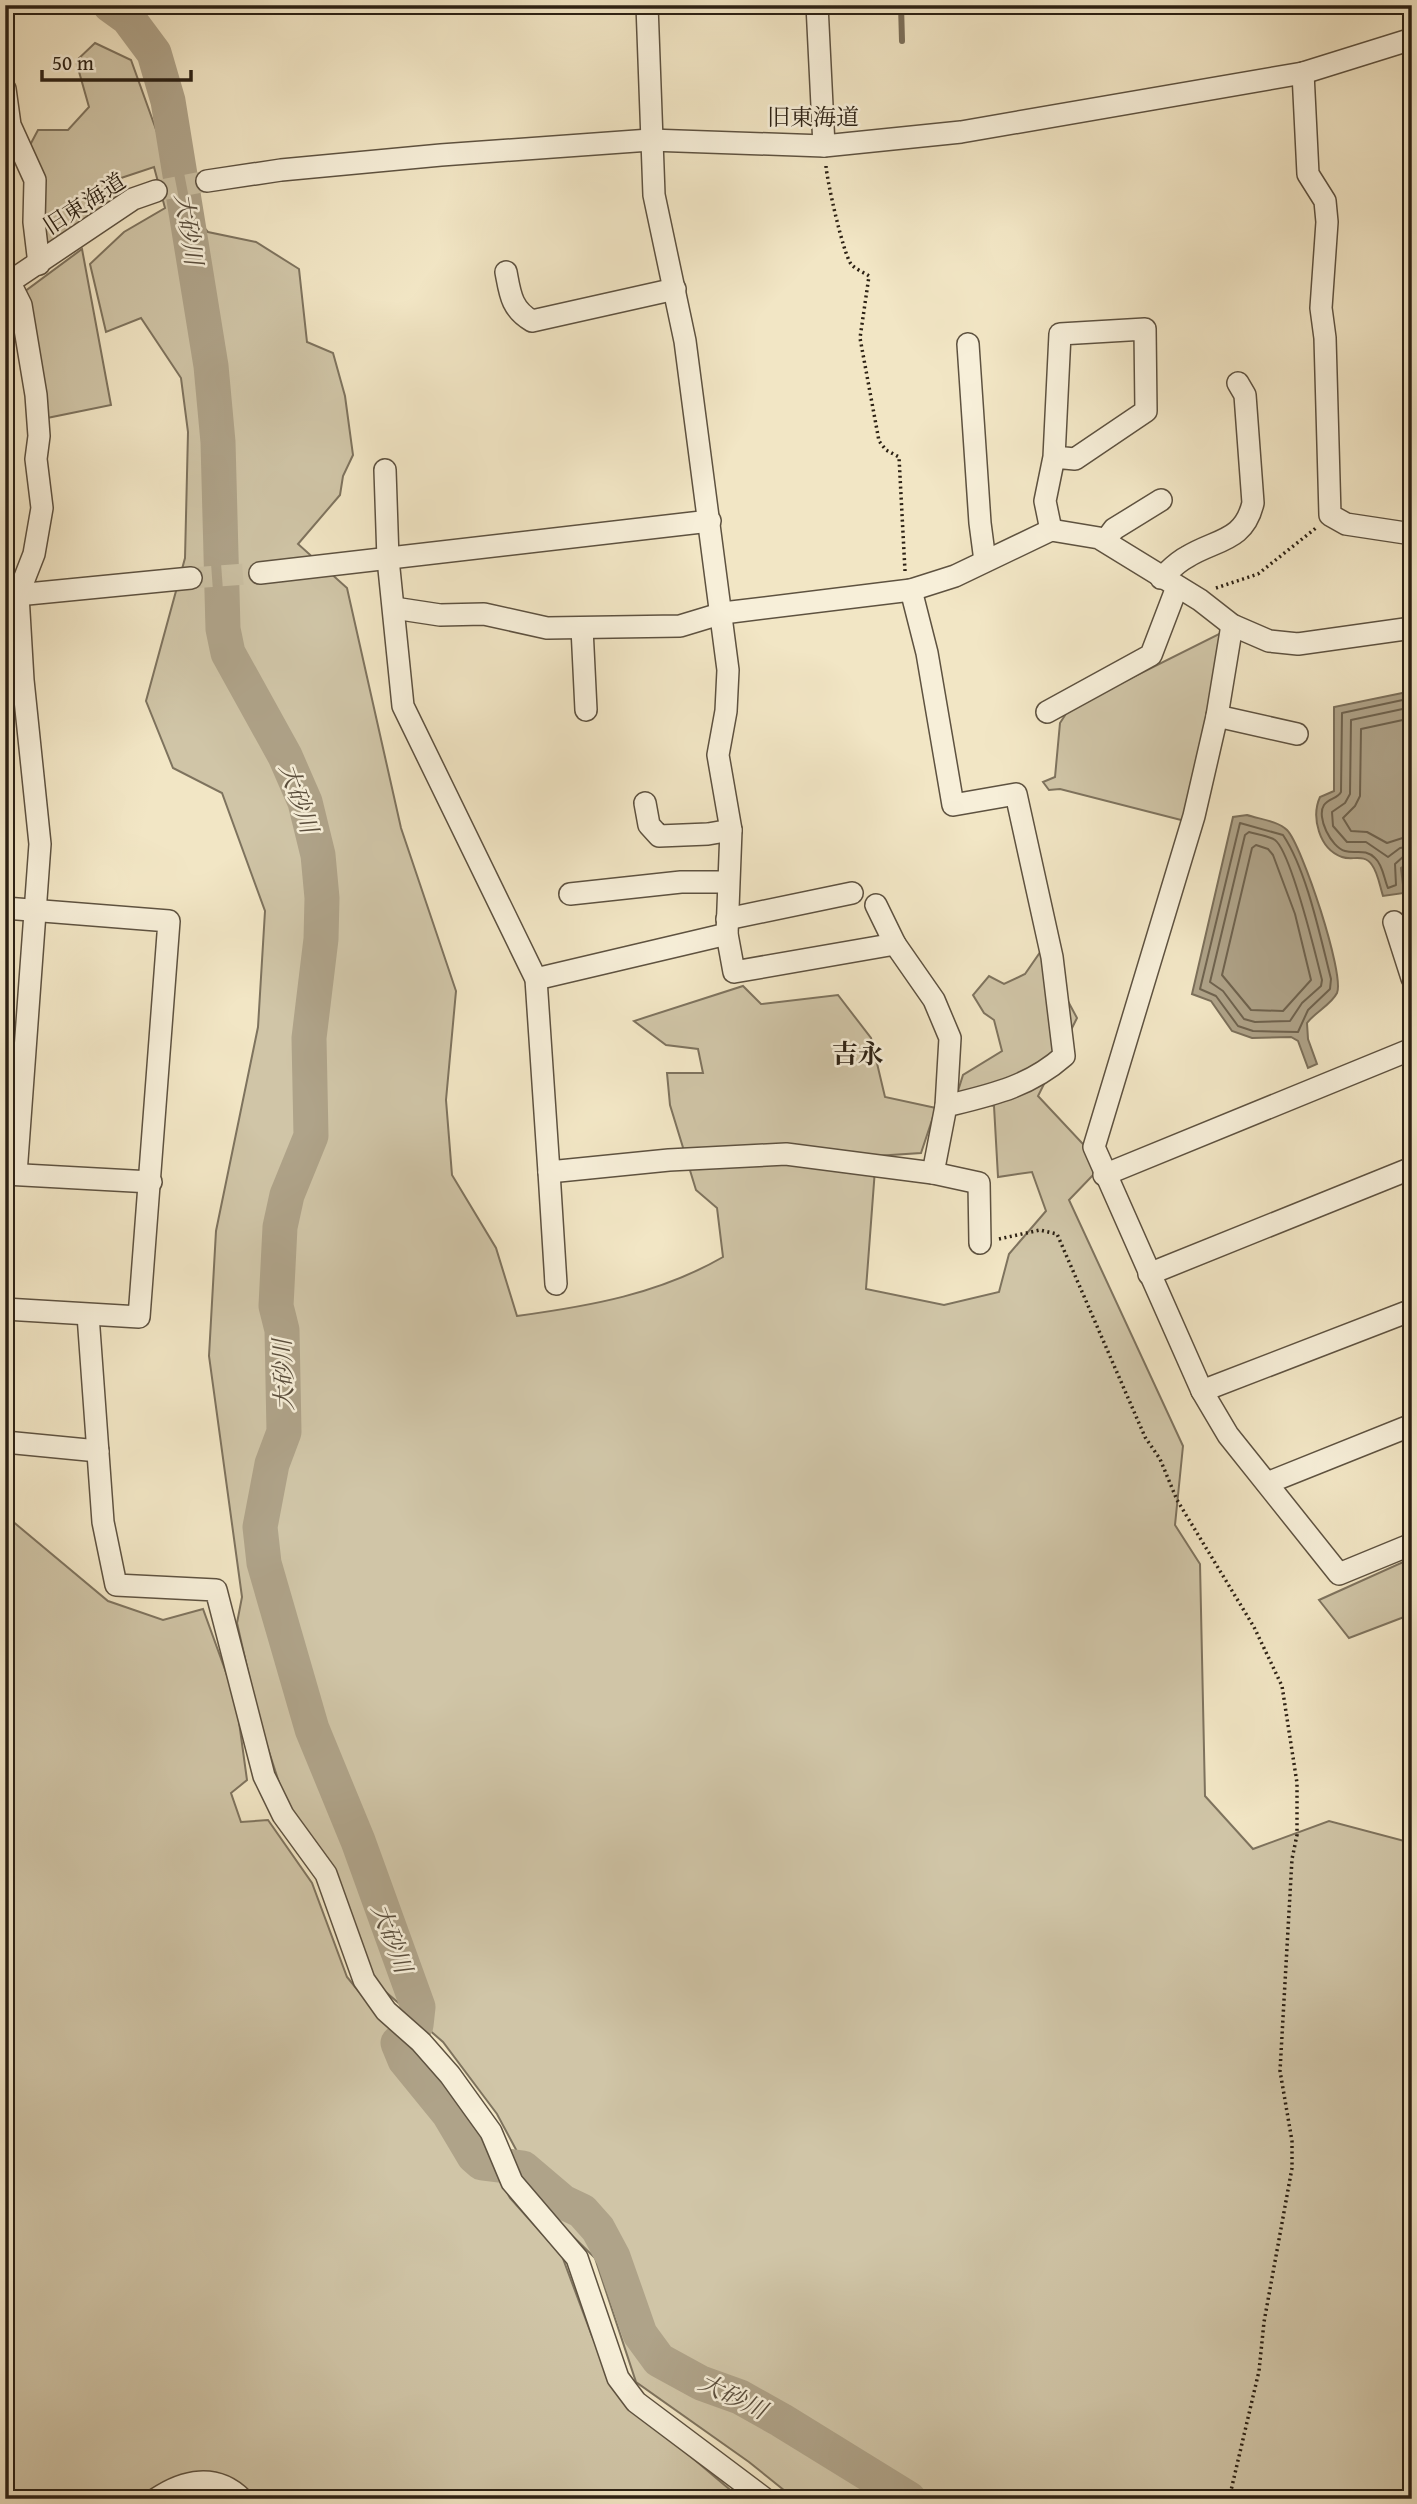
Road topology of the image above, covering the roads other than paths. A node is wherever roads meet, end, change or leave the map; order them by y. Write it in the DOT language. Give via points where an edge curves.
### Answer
graph roads {
  1 [pos="647,5"];
  2 [pos="817,5"];
  3 [pos="1412,39"];
  4 [pos="1303,73"];
  5 [pos="5,89"];
  6 [pos="650,140"];
  7 [pos="824,146"];
  8 [pos="206,181"];
  9 [pos="156,191"];
  10 [pos="39,264"];
  11 [pos="506,272"];
  12 [pos="8,284"];
  13 [pos="675,289"];
  14 [pos="968,344"];
  15 [pos="1238,383"];
  16 [pos="1054,457"];
  17 [pos="385,470"];
  18 [pos="1161,500"];
  19 [pos="710,521"];
  20 [pos="1051,530"];
  21 [pos="1412,534"];
  22 [pos="1105,541"];
  23 [pos="388,559"];
  24 [pos="985,561"];
  25 [pos="260,573"];
  26 [pos="191,578"];
  27 [pos="1169,583"];
  28 [pos="911,590"];
  29 [pos="12,596"];
  30 [pos="394,608"];
  31 [pos="723,613"];
  32 [pos="1232,625"];
  33 [pos="582,628"];
  34 [pos="1412,628"];
  35 [pos="586,710"];
  36 [pos="1046,712"];
  37 [pos="1217,716"];
  38 [pos="1297,734"];
  39 [pos="645,803"];
  40 [pos="731,830"];
  41 [pos="727,882"];
  42 [pos="852,893"];
  43 [pos="570,894"];
  44 [pos="876,905"];
  45 [pos="5,908"];
  46 [pos="35,911"];
  47 [pos="1394,922"];
  48 [pos="727,927"];
  49 [pos="895,944"];
  50 [pos="1412,978"];
  51 [pos="536,979"];
  52 [pos="15,1042"];
  53 [pos="1412,1049"];
  54 [pos="946,1106"];
  55 [pos="1412,1168"];
  56 [pos="549,1172"];
  57 [pos="933,1173"];
  58 [pos="11,1174"];
  59 [pos="1104,1175"];
  60 [pos="151,1182"];
  61 [pos="980,1243"];
  62 [pos="1149,1274"];
  63 [pos="556,1284"];
  64 [pos="5,1309"];
  65 [pos="1412,1310"];
  66 [pos="88,1315"];
  67 [pos="1202,1391"];
  68 [pos="1412,1425"];
  69 [pos="5,1442"];
  70 [pos="98,1451"];
  71 [pos="1267,1483"];
  72 [pos="1412,1544"];
  73 [pos="156,2499"];
  74 [pos="242,2499"];
  75 [pos="765,2499"];
  1 -- 6 [label="street"];
  2 -- 7 [label="street"];
  3 -- 4 [label="street, 旧東海道"];
  4 -- 7 [label="street, 旧東海道" via="961,132"];
  4 -- 21 [label="street" via="1308,174 1325,201 1327,222 1321,308 1330,515 1346,524"];
  5 -- 10 [label="street" via="10,125 35,180"];
  6 -- 7 [label="street, 旧東海道"];
  6 -- 8 [label="street, 旧東海道" via="440,155"];
  6 -- 13 [label="street" via="654,195"];
  9 -- 10 [label="street, 旧東海道" via="133,199"];
  10 -- 12 [label="street, 旧東海道"];
  11 -- 13 [label="street" via="512,301 519,314 531,321"];
  12 -- 29 [label="street" via="21,304 36,395 42,508 34,554"];
  13 -- 19 [label="street"];
  14 -- 24 [label="street"];
  15 -- 27 [label="street" via="1245,395 1253,503 1250,519 1240,531 1186,557"];
  16 -- 16 [label="street" via="1060,334 1145,329 1146,411 1076,459"];
  16 -- 20 [label="street" via="1045,501"];
  17 -- 23 [label="street"];
  18 -- 22 [label="street" via="1114,529"];
  19 -- 23 [label="street"];
  19 -- 31 [label="street"];
  20 -- 22 [label="street"];
  20 -- 24 [label="street"];
  22 -- 27 [label="street"];
  23 -- 25 [label="street"];
  23 -- 30 [label="street"];
  24 -- 28 [label="street"];
  26 -- 29 [label="street"];
  27 -- 32 [label="street"];
  27 -- 36 [label="street" via="1151,655"];
  28 -- 31 [label="street"];
  28 -- 54 [label="street" via="927,653 953,805 1016,794 1052,957 1064,1056 1044,1074 1015,1088"];
  29 -- 46 [label="street" via="40,844"];
  30 -- 33 [label="street" via="484,614 547,628"];
  30 -- 51 [label="street" via="403,706"];
  31 -- 33 [label="street" via="680,626"];
  31 -- 40 [label="street" via="728,670 718,755"];
  32 -- 34 [label="street" via="1269,641 1298,644"];
  32 -- 37 [label="street"];
  33 -- 35 [label="street"];
  37 -- 38 [label="street"];
  37 -- 59 [label="street" via="1194,817 1096,1137 1094,1147"];
  39 -- 40 [label="street" via="649,825 659,836"];
  40 -- 41 [label="street"];
  41 -- 43 [label="street" via="681,882"];
  41 -- 48 [label="street"];
  42 -- 48 [label="street"];
  44 -- 49 [label="street"];
  45 -- 46 [label="street"];
  46 -- 52 [label="street"];
  46 -- 60 [label="street" via="169,921"];
  47 -- 50 [label="street"];
  48 -- 49 [label="street" via="734,972"];
  48 -- 51 [label="street"];
  49 -- 54 [label="street" via="934,1000 950,1038"];
  51 -- 56 [label="street"];
  52 -- 58 [label="street"];
  53 -- 59 [label="street"];
  54 -- 57 [label="street"];
  55 -- 62 [label="street"];
  56 -- 57 [label="street" via="786,1154"];
  56 -- 63 [label="street"];
  57 -- 61 [label="street" via="979,1183"];
  58 -- 60 [label="street"];
  59 -- 62 [label="street"];
  60 -- 66 [label="street" via="139,1317"];
  62 -- 67 [label="street"];
  64 -- 66 [label="street"];
  65 -- 67 [label="street"];
  66 -- 70 [label="street"];
  67 -- 71 [label="street" via="1228,1434"];
  68 -- 71 [label="street"];
  69 -- 70 [label="street"];
  70 -- 75 [label="street" via="103,1521 116,1585 216,1590 264,1776 284,1815 326,1874 364,1980 386,2011 450,2075 491,2132 512,2182 577,2258 618,2378 636,2402"];
  71 -- 72 [label="street" via="1339,1574"];
  73 -- 74 [label="street" via="181,2484 204,2479"];
}
